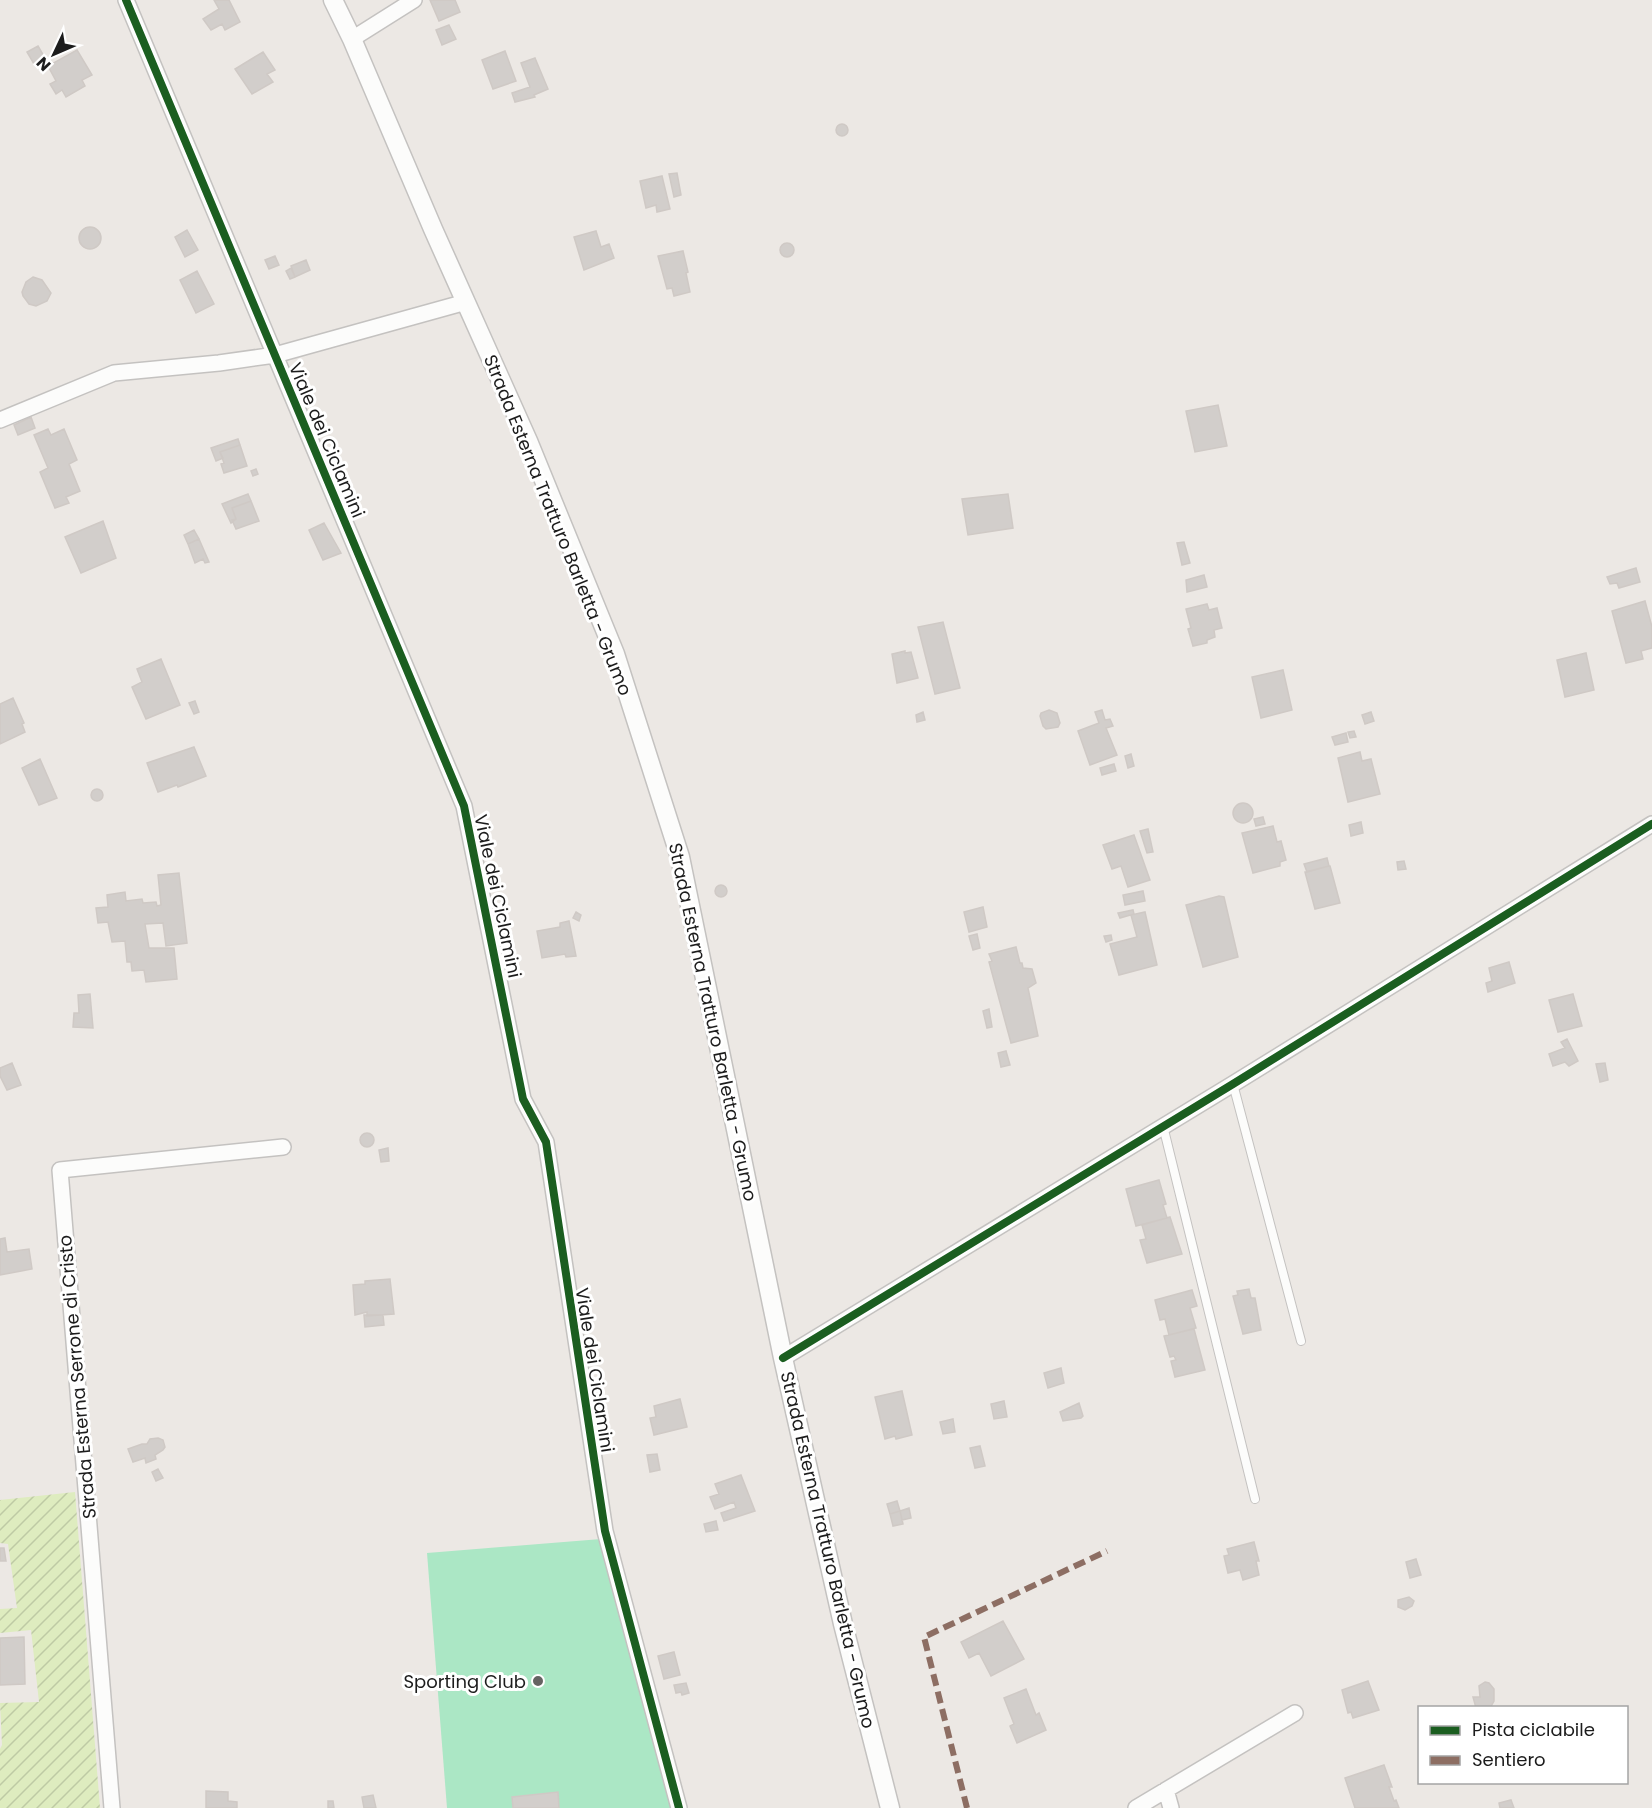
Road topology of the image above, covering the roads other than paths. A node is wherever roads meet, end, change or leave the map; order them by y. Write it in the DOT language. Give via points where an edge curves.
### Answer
graph roads {
  1 [pos="126,0"];
  2 [pos="333,0"];
  3 [pos="414,0"];
  4 [pos="352,39"];
  5 [pos="466,302"];
  6 [pos="275,355"];
  7 [pos="0,420"];
  8 [pos="1652,824"];
  9 [pos="1233,1084"];
  10 [pos="1163,1126"];
  11 [pos="283,1147"];
  12 [pos="1301,1341"];
  13 [pos="783,1358"];
  14 [pos="1255,1499"];
  15 [pos="1295,1713"];
  16 [pos="1166,1790"];
  17 [pos="112,1808"];
  18 [pos="679,1808"];
  19 [pos="890,1808"];
  20 [pos="1136,1808"];
  21 [pos="1171,1808"];
  1 -- 6 [label="street, Viale dei Ciclamini"];
  2 -- 4 [label="street, Strada Esterna Tratturo Barletta - Grumo"];
  3 -- 4 [label="street"];
  4 -- 5 [label="street, Strada Esterna Tratturo Barletta - Grumo"];
  5 -- 6 [label="street"];
  5 -- 13 [label="street, Strada Esterna Tratturo Barletta - Grumo" via="615,654 680,857"];
  6 -- 7 [label="street" via="114,373"];
  6 -- 18 [label="street, Viale dei Ciclamini" via="464,806 523,1099 546,1142 605,1531"];
  8 -- 9 [label="street"];
  9 -- 10 [label="street"];
  9 -- 12 [label="lane"];
  10 -- 13 [label="street"];
  10 -- 14 [label="lane"];
  11 -- 17 [label="street, Strada Esterna Serrone di Cristo" via="60,1170"];
  13 -- 19 [label="street, Strada Esterna Tratturo Barletta - Grumo" via="843,1624"];
  15 -- 16 [label="street"];
  16 -- 20 [label="street"];
  16 -- 21 [label="street"];
}
